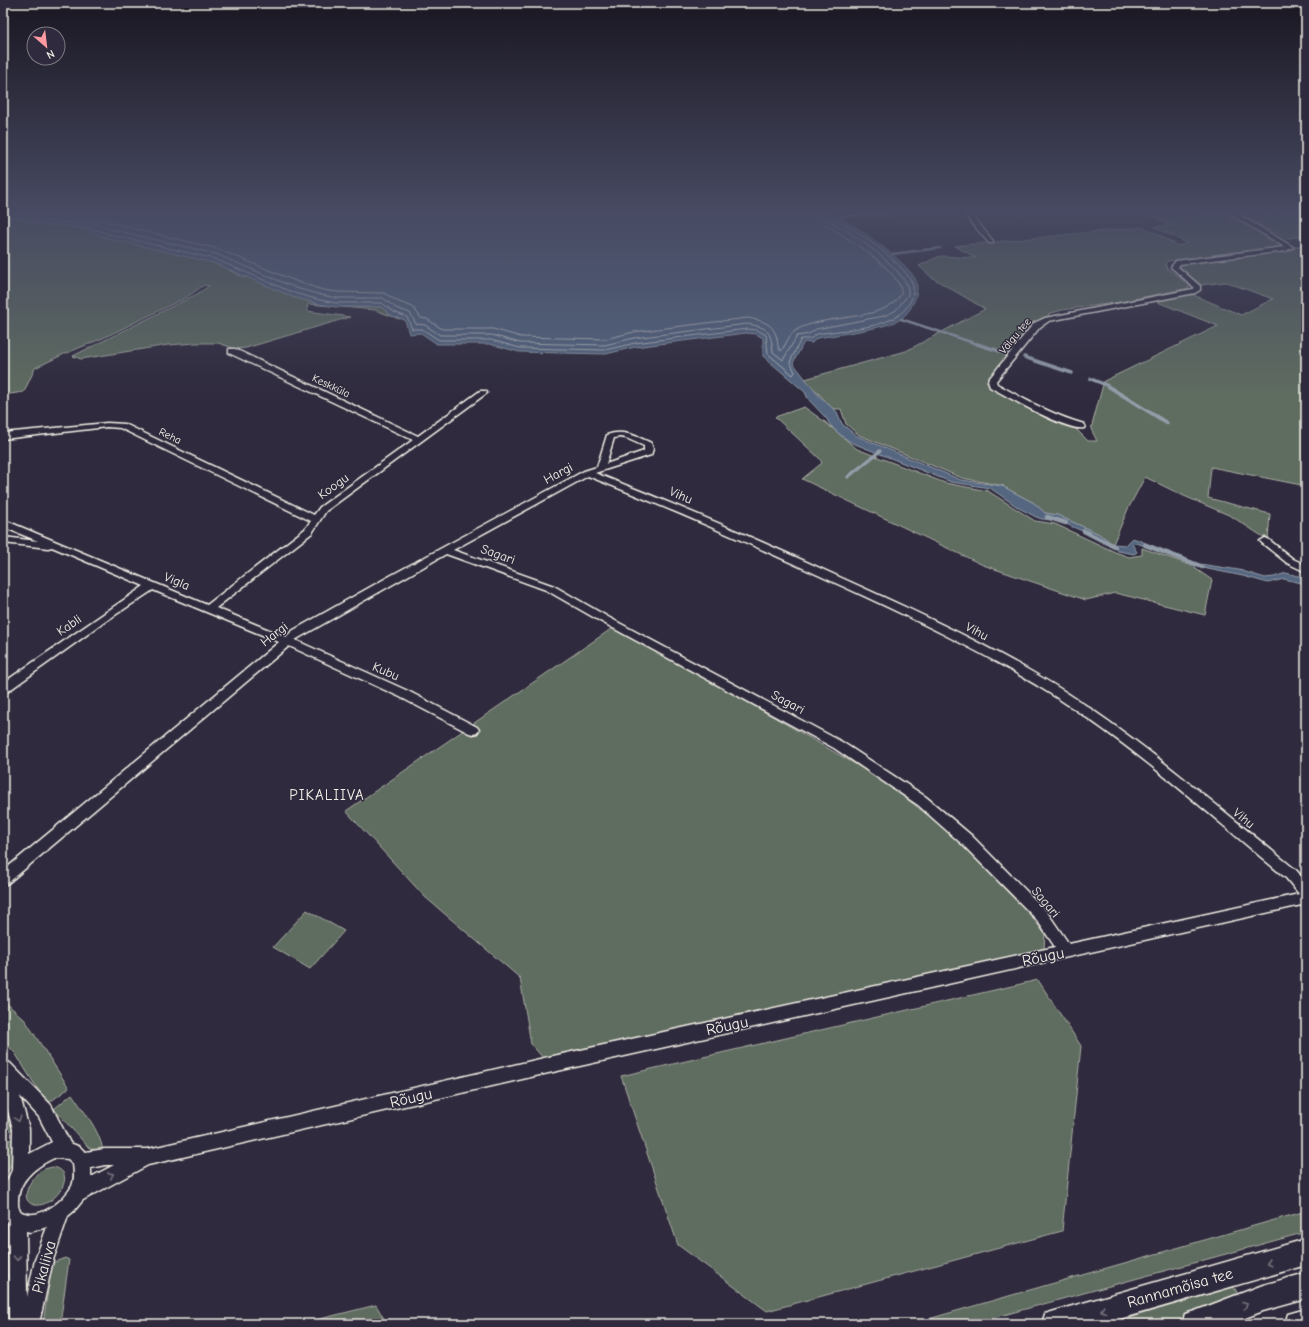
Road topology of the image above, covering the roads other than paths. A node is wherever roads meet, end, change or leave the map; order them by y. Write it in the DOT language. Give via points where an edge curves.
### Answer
graph roads {
  1 [pos="1181,273"];
  2 [pos="232,351"];
  3 [pos="483,393"];
  4 [pos="1081,426"];
  5 [pos="3,436"];
  6 [pos="419,440"];
  7 [pos="601,468"];
  8 [pos="587,473"];
  9 [pos="315,519"];
  10 [pos="3,524"];
  11 [pos="3,540"];
  12 [pos="1265,541"];
  13 [pos="56,546"];
  14 [pos="444,550"];
  15 [pos="1306,569"];
  16 [pos="152,586"];
  17 [pos="208,608"];
  18 [pos="287,641"];
  19 [pos="3,689"];
  20 [pos="473,730"];
  21 [pos="3,879"];
  22 [pos="1306,892"];
  23 [pos="1306,898"];
  24 [pos="1066,952"];
  25 [pos="3,1068"];
  26 [pos="65,1150"];
  27 [pos="148,1157"];
  28 [pos="81,1161"];
  29 [pos="20,1172"];
  30 [pos="76,1194"];
  31 [pos="60,1211"];
  32 [pos="17,1219"];
  33 [pos="1306,1252"];
  34 [pos="1306,1286"];
  35 [pos="1306,1322"];
  36 [pos="18,1324"];
  37 [pos="30,1324"];
  38 [pos="1055,1324"];
  39 [pos="1195,1324"];
  40 [pos="1298,1324"];
  1 -- 4 [label="street, Välgu tee" via="1198,286 1198,289 1041,321 992,381 993,385 1064,422"];
  2 -- 6 [label="street, Keskküla"];
  3 -- 6 [label="street, Koogu"];
  5 -- 9 [label="street, Reha" via="107,425 122,426"];
  6 -- 9 [label="street, Koogu" via="323,509"];
  7 -- 7 [label="street, Hargi" via="648,453 648,444 632,436 610,437"];
  7 -- 8 [label="street, Hargi"];
  8 -- 14 [label="street, Hargi"];
  8 -- 22 [label="street, Vihu" via="672,506 819,571 970,643 1040,682 1092,716 1158,766 1291,874"];
  9 -- 17 [label="street, Koogu" via="309,531"];
  10 -- 13 [label="street, Vigla"];
  11 -- 13 [label="street, Vigla"];
  12 -- 15 [label="street" via="1290,562"];
  13 -- 16 [label="street, Vigla"];
  14 -- 18 [label="street, Hargi"];
  14 -- 24 [label="street, Sagari" via="550,588 838,745 922,801 967,840 1042,916"];
  16 -- 17 [label="street, Vigla"];
  16 -- 19 [label="street, Kabli"];
  17 -- 18 [label="street, Vigla"];
  18 -- 20 [label="street, Kubu" via="404,694"];
  18 -- 21 [label="street, Hargi"];
  23 -- 24 [label="street, Rõugu"];
  24 -- 27 [label="street, Rõugu" via="544,1066"];
  25 -- 26 [label="street, Pikaliiva" via="45,1111"];
  25 -- 29 [label="street, Pikaliiva, one-way" via="21,1129"];
  26 -- 28 [label="street, Pikaliiva" via="72,1152"];
  26 -- 29 [label="street, Pikaliiva" via="42,1154"];
  27 -- 28 [label="street, Rõugu" via="105,1157"];
  30 -- 27 [label="street, Rõugu, one-way"];
  28 -- 30 [label="street, Pikaliiva" via="83,1171"];
  29 -- 32 [label="street, Pikaliiva" via="8,1201 10,1212"];
  30 -- 31 [label="street, Pikaliiva"];
  31 -- 32 [label="street, Pikaliiva" via="37,1222 26,1223"];
  31 -- 37 [label="street, Pikaliiva" via="44,1260"];
  32 -- 36 [label="street, Pikaliiva, one-way"];
  33 -- 38 [label="main road, Rannamõisa tee, one-way"];
  39 -- 34 [label="main road, one-way" via="1263,1298"];
  35 -- 40 [label="main road"];
}
